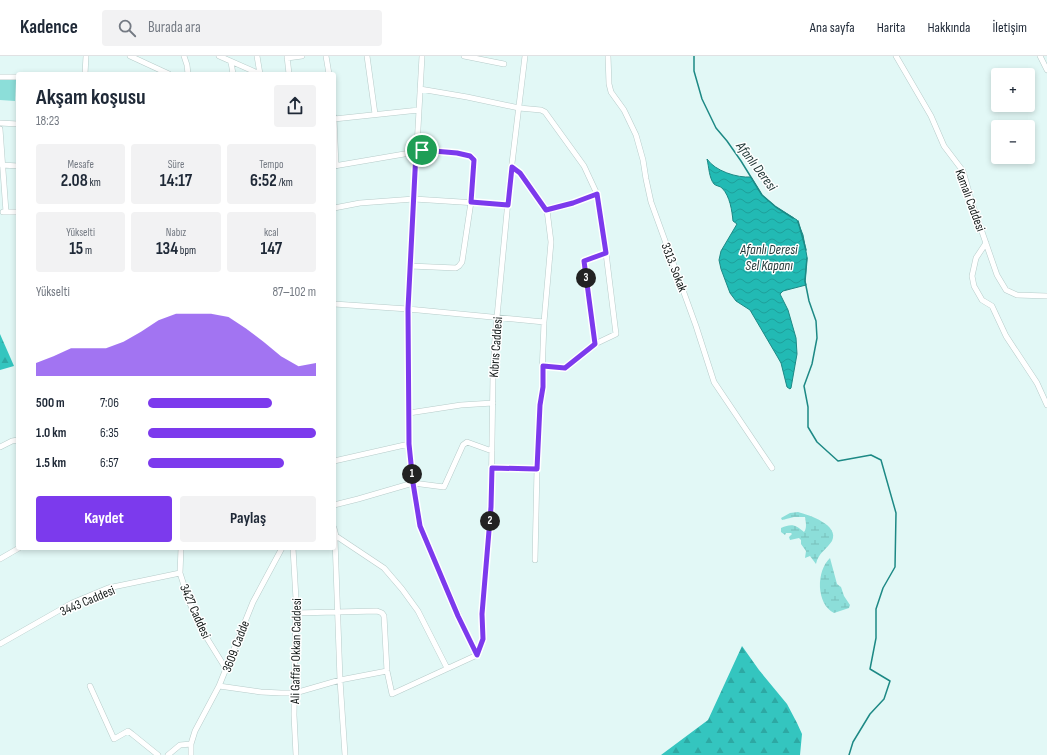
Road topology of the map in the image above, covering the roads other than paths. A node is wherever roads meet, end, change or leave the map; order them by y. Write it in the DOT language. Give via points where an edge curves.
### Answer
graph roads {
  1 [pos="86,56"];
  2 [pos="130,56"];
  3 [pos="184,56"];
  4 [pos="219,56"];
  5 [pos="257,56"];
  6 [pos="302,56"];
  7 [pos="326,56"];
  8 [pos="367,56"];
  9 [pos="422,56"];
  10 [pos="464,56"];
  11 [pos="525,56"];
  12 [pos="608,56"];
  13 [pos="896,56"];
  14 [pos="1040,56"];
  15 [pos="287,57"];
  16 [pos="231,62"];
  17 [pos="504,64"];
  18 [pos="1047,70"];
  19 [pos="85,72"];
  20 [pos="165,72"];
  21 [pos="188,72"];
  22 [pos="232,72"];
  23 [pos="255,72"];
  24 [pos="260,72"];
  25 [pos="289,72"];
  26 [pos="329,72"];
  27 [pos="0,77"];
  28 [pos="16,77"];
  29 [pos="420,89"];
  30 [pos="519,108"];
  31 [pos="419,110"];
  32 [pos="375,114"];
  33 [pos="336,118"];
  34 [pos="0,123"];
  35 [pos="16,124"];
  36 [pos="0,129"];
  37 [pos="416,152"];
  38 [pos="2,166"];
  39 [pos="16,166"];
  40 [pos="336,166"];
  41 [pos="512,167"];
  42 [pos="597,194"];
  43 [pos="414,199"];
  44 [pos="471,202"];
  45 [pos="508,205"];
  46 [pos="336,208"];
  47 [pos="546,210"];
  48 [pos="16,212"];
  49 [pos="986,243"];
  50 [pos="606,253"];
  51 [pos="410,266"];
  52 [pos="1047,296"];
  53 [pos="336,304"];
  54 [pos="408,309"];
  55 [pos="497,316"];
  56 [pos="544,322"];
  57 [pos="595,344"];
  58 [pos="543,366"];
  59 [pos="493,404"];
  60 [pos="1047,405"];
  61 [pos="409,413"];
  62 [pos="16,440"];
  63 [pos="409,444"];
  64 [pos="0,447"];
  65 [pos="492,451"];
  66 [pos="336,461"];
  67 [pos="492,468"];
  68 [pos="772,468"];
  69 [pos="537,469"];
  70 [pos="413,483"];
  71 [pos="336,504"];
  72 [pos="336,536"];
  73 [pos="16,550"];
  74 [pos="181,550"];
  75 [pos="281,550"];
  76 [pos="293,550"];
  77 [pos="335,550"];
  78 [pos="0,559"];
  79 [pos="535,560"];
  80 [pos="180,573"];
  81 [pos="338,612"];
  82 [pos="296,613"];
  83 [pos="0,644"];
  84 [pos="477,655"];
  85 [pos="447,668"];
  86 [pos="226,669"];
  87 [pos="387,671"];
  88 [pos="340,680"];
  89 [pos="90,686"];
  90 [pos="219,686"];
  91 [pos="295,693"];
  92 [pos="191,744"];
  93 [pos="158,755"];
  94 [pos="168,755"];
  95 [pos="191,755"];
  96 [pos="296,755"];
  97 [pos="345,755"];
  1 -- 19 [label="street"];
  2 -- 20 [label="street"];
  3 -- 21 [label="street"];
  4 -- 16 [label="street"];
  5 -- 24 [label="street"];
  6 -- 15 [label="street"];
  7 -- 26 [label="street"];
  8 -- 32 [label="street"];
  9 -- 29 [label="street"];
  10 -- 17 [label="street"];
  11 -- 30 [label="street, Kıbrıs Caddesi"];
  12 -- 68 [label="street, 3313. Sokak" via="611,92 624,110 636,135 651,202 714,382"];
  13 -- 49 [label="street, Kamalı Caddesi" via="931,116 944,146 963,171"];
  14 -- 18 [label="street"];
  15 -- 25 [label="street"];
  16 -- 22 [label="street"];
  16 -- 23 [label="street"];
  27 -- 28 [label="street"];
  29 -- 30 [label="street"];
  29 -- 31 [label="street"];
  30 -- 41 [label="street, Kıbrıs Caddesi"];
  30 -- 42 [label="street" via="541,110 548,115 584,166"];
  31 -- 32 [label="street"];
  31 -- 37 [label="street"];
  32 -- 33 [label="street"];
  34 -- 35 [label="street"];
  36 -- 38 [label="street"];
  37 -- 40 [label="street"];
  37 -- 43 [label="street"];
  37 -- 44 [label="street" via="422,150 470,156 474,160"];
  38 -- 39 [label="street"];
  38 -- 48 [label="street" via="4,212"];
  41 -- 45 [label="street, Kıbrıs Caddesi"];
  41 -- 47 [label="street" via="520,173"];
  42 -- 47 [label="street"];
  42 -- 50 [label="street"];
  43 -- 44 [label="street"];
  43 -- 46 [label="street"];
  43 -- 51 [label="street"];
  44 -- 45 [label="street"];
  44 -- 51 [label="street" via="460,266"];
  45 -- 55 [label="street, Kıbrıs Caddesi"];
  47 -- 56 [label="street" via="551,242"];
  49 -- 52 [label="street, Kamalı Caddesi" via="997,275 1006,290 1017,295"];
  49 -- 60 [label="street" via="976,258 972,276 974,286 982,300 992,306 1006,336 1038,383"];
  50 -- 57 [label="street" via="617,332"];
  50 -- 57 [label="street" via="584,261"];
  51 -- 54 [label="street"];
  53 -- 54 [label="street"];
  54 -- 55 [label="street"];
  54 -- 61 [label="street"];
  55 -- 56 [label="street"];
  55 -- 59 [label="street, Kıbrıs Caddesi"];
  56 -- 58 [label="street"];
  57 -- 58 [label="street" via="565,368"];
  58 -- 69 [label="street"];
  59 -- 61 [label="street"];
  59 -- 65 [label="street, Kıbrıs Caddesi"];
  61 -- 63 [label="street"];
  62 -- 64 [label="street"];
  63 -- 66 [label="street"];
  63 -- 70 [label="street"];
  65 -- 67 [label="street, Kıbrıs Caddesi"];
  65 -- 70 [label="street" via="467,442 463,445 444,487"];
  67 -- 69 [label="street"];
  67 -- 84 [label="street, Kıbrıs Caddesi" via="482,614 483,639"];
  69 -- 79 [label="street"];
  70 -- 71 [label="street"];
  70 -- 84 [label="street" via="420,526"];
  72 -- 85 [label="street" via="384,568 402,589 418,611"];
  73 -- 78 [label="street"];
  74 -- 80 [label="street, 3427 Caddesi"];
  75 -- 86 [label="street, 3609. Cadde" via="252,602"];
  76 -- 82 [label="street, Ali Gaffar Okkan Caddesi"];
  77 -- 81 [label="street"];
  80 -- 83 [label="street, 3443 Caddesi" via="108,588 72,604"];
  80 -- 86 [label="street, 3427 Caddesi" via="190,604"];
  81 -- 82 [label="street"];
  81 -- 87 [label="street" via="382,613"];
  81 -- 88 [label="street"];
  82 -- 91 [label="street, Ali Gaffar Okkan Caddesi"];
  84 -- 85 [label="street"];
  85 -- 87 [label="street" via="392,694"];
  86 -- 90 [label="street, 3609. Cadde"];
  87 -- 88 [label="street"];
  88 -- 91 [label="street"];
  88 -- 97 [label="street"];
  89 -- 93 [label="street" via="114,739 128,731"];
  90 -- 91 [label="street" via="261,692"];
  90 -- 92 [label="street, 3609. Cadde" via="195,731"];
  91 -- 96 [label="street, Ali Gaffar Okkan Caddesi"];
  92 -- 94 [label="street" via="180,745"];
  92 -- 95 [label="street"];
}
